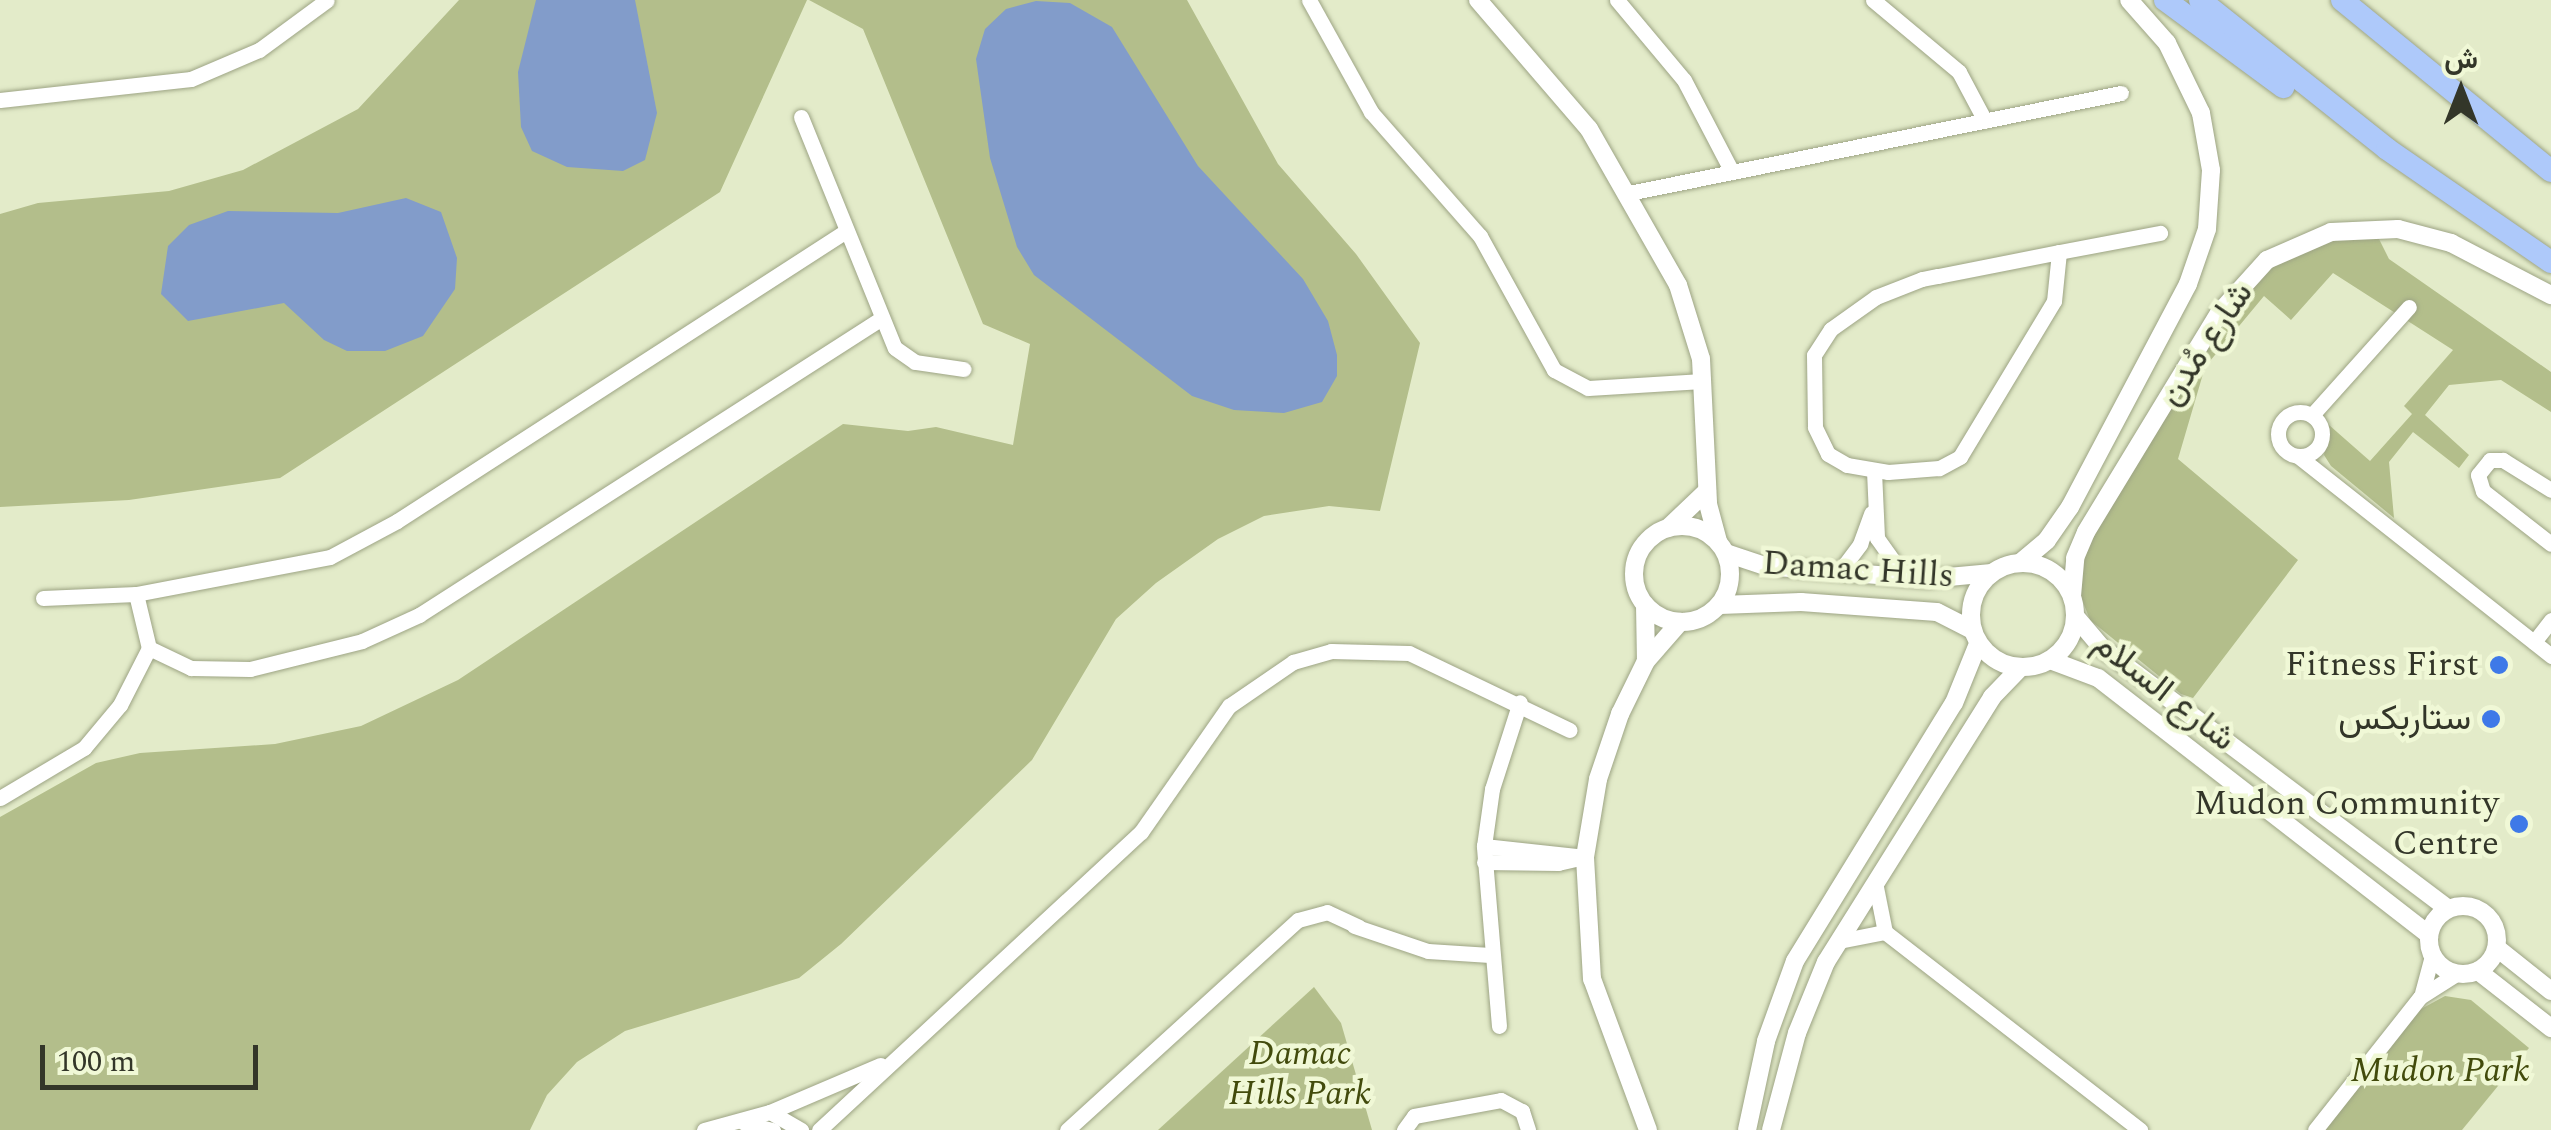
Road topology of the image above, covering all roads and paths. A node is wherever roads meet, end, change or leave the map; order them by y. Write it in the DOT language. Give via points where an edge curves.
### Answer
graph roads {
  1 [pos="327,0"];
  2 [pos="1309,0"];
  3 [pos="1478,0"];
  4 [pos="1617,0"];
  5 [pos="1874,0"];
  6 [pos="2129,0"];
  7 [pos="2166,0"];
  8 [pos="2200,0"];
  9 [pos="2342,0"];
  10 [pos="2121,94"];
  11 [pos="0,100"];
  12 [pos="801,117"];
  13 [pos="1985,121"];
  14 [pos="2388,149"];
  15 [pos="1732,172"];
  16 [pos="2551,172"];
  17 [pos="1628,193"];
  18 [pos="846,231"];
  19 [pos="2160,233"];
  20 [pos="2060,252"];
  21 [pos="2551,262"];
  22 [pos="2551,296"];
  23 [pos="2408,307"];
  24 [pos="882,318"];
  25 [pos="963,369"];
  26 [pos="1704,381"];
  27 [pos="2132,391"];
  28 [pos="2162,408"];
  29 [pos="2312,415"];
  30 [pos="2315,451"];
  31 [pos="2298,456"];
  32 [pos="1874,471"];
  33 [pos="2322,479"];
  34 [pos="1707,490"];
  35 [pos="2551,490"];
  36 [pos="1873,504"];
  37 [pos="1668,528"];
  38 [pos="2551,544"];
  39 [pos="1722,547"];
  40 [pos="2020,563"];
  41 [pos="1840,571"];
  42 [pos="1992,572"];
  43 [pos="1906,577"];
  44 [pos="136,594"];
  45 [pos="2072,596"];
  46 [pos="44,598"];
  47 [pos="1645,604"];
  48 [pos="1720,604"];
  49 [pos="1908,610"];
  50 [pos="2076,616"];
  51 [pos="2551,620"];
  52 [pos="1680,622"];
  53 [pos="1975,637"];
  54 [pos="2534,642"];
  55 [pos="149,648"];
  56 [pos="2551,656"];
  57 [pos="2050,660"];
  58 [pos="1646,661"];
  59 [pos="2020,668"];
  60 [pos="1520,702"];
  61 [pos="1570,730"];
  62 [pos="0,798"];
  63 [pos="1484,854"];
  64 [pos="1585,856"];
  65 [pos="1876,888"];
  66 [pos="2448,909"];
  67 [pos="1885,932"];
  68 [pos="2429,936"];
  69 [pos="1838,941"];
  70 [pos="2497,948"];
  71 [pos="1490,955"];
  72 [pos="2432,955"];
  73 [pos="2478,971"];
  74 [pos="2456,974"];
  75 [pos="2551,991"];
  76 [pos="2420,997"];
  77 [pos="1499,1026"];
  78 [pos="2551,1028"];
  79 [pos="897,1056"];
  80 [pos="770,1112"];
  81 [pos="1436,1112"];
  82 [pos="730,1123"];
  83 [pos="1528,1129"];
  84 [pos="704,1130"];
  85 [pos="773,1130"];
  86 [pos="801,1130"];
  87 [pos="819,1130"];
  88 [pos="1067,1130"];
  89 [pos="1404,1130"];
  90 [pos="1416,1130"];
  91 [pos="1648,1130"];
  92 [pos="1747,1130"];
  93 [pos="1771,1130"];
  94 [pos="2140,1130"];
  95 [pos="2315,1130"];
  1 -- 11 [label="street" via="259,50 190,79"];
  2 -- 26 [label="street" via="1371,112 1480,236 1554,370 1588,388"];
  3 -- 17 [label="street" via="1573,109"];
  4 -- 15 [label="street" via="1684,80"];
  5 -- 13 [label="street" via="1959,72"];
  6 -- 27 [label="street, شارع مُدن" via="2156,27 2187,76 2211,170 2196,266"];
  7 -- 14 [label="main road" via="2284,88"];
  8 -- 14 [label="main road"];
  9 -- 16 [label="main road"];
  10 -- 13 [label="street"];
  12 -- 18 [label="street"];
  13 -- 15 [label="street"];
  14 -- 21 [label="main road"];
  15 -- 17 [label="street"];
  17 -- 26 [label="street" via="1678,285"];
  18 -- 24 [label="street"];
  18 -- 44 [label="street" via="364,542 295,568"];
  19 -- 20 [label="street"];
  20 -- 32 [label="street" via="2054,301 1966,451 1931,470"];
  20 -- 32 [label="street" via="1906,284 1826,335 1811,371 1817,434 1834,458"];
  22 -- 28 [label="street, شارع مُدن" via="2426,234 2331,232 2267,260 2241,284"];
  23 -- 29 [label="street"];
  24 -- 25 [label="street" via="904,357"];
  24 -- 55 [label="street" via="389,630 230,672 191,668"];
  26 -- 34 [label="street"];
  27 -- 28 [label="street"];
  27 -- 40 [label="street, شارع مُدن" via="2064,518"];
  28 -- 45 [label="street, شارع مُدن" via="2079,545"];
  29 -- 30 [label="street" via="2322,428"];
  29 -- 31 [label="street" via="2294,412 2277,431 2281,448"];
  30 -- 31 [label="street"];
  30 -- 33 [label="street"];
  31 -- 33 [label="street"];
  32 -- 36 [label="street"];
  33 -- 54 [label="street"];
  34 -- 37 [label="street"];
  34 -- 39 [label="street"];
  35 -- 38 [label="street" via="2502,460 2484,464 2478,475 2483,491"];
  36 -- 41 [label="street" via="1860,544"];
  36 -- 43 [label="street" via="1880,546"];
  37 -- 39 [label="street" via="1700,529"];
  37 -- 47 [label="street" via="1636,560 1634,576"];
  39 -- 41 [label="street, Damac Hills" via="1751,564"];
  39 -- 48 [label="street" via="1728,588"];
  40 -- 42 [label="street"];
  40 -- 45 [label="street" via="2056,575"];
  41 -- 43 [label="street, Damac Hills"];
  42 -- 43 [label="street, Damac Hills"];
  42 -- 53 [label="street" via="1972,598"];
  43 -- 49 [label="street"];
  44 -- 46 [label="street"];
  44 -- 55 [label="street"];
  45 -- 50 [label="street"];
  47 -- 52 [label="street"];
  47 -- 58 [label="street"];
  48 -- 49 [label="street, Damac Hills"];
  48 -- 52 [label="street" via="1702,618"];
  49 -- 53 [label="street, Damac Hills" via="1950,616"];
  50 -- 57 [label="street" via="2070,640"];
  50 -- 66 [label="street, شارع السلام" via="2102,648"];
  51 -- 54 [label="street"];
  52 -- 58 [label="street"];
  53 -- 59 [label="street" via="2004,664"];
  53 -- 92 [label="street" via="1954,703 1795,961 1766,1040"];
  54 -- 56 [label="street"];
  55 -- 62 [label="street" via="120,705 84,748"];
  57 -- 59 [label="street"];
  57 -- 68 [label="street, شارع السلام" via="2109,687"];
  58 -- 64 [label="street" via="1604,758"];
  59 -- 65 [label="street" via="1992,697"];
  60 -- 61 [label="street"];
  60 -- 63 [label="street" via="1492,789"];
  60 -- 79 [label="street" via="1446,665 1370,648 1312,656 1258,681 1229,706 1142,832"];
  63 -- 64 [label="street" via="1558,863"];
  63 -- 71 [label="street"];
  64 -- 91 [label="street" via="1592,979"];
  65 -- 67 [label="street"];
  65 -- 69 [label="street"];
  66 -- 68 [label="street"];
  66 -- 70 [label="street" via="2482,911 2496,927"];
  67 -- 69 [label="street"];
  67 -- 94 [label="street"];
  68 -- 72 [label="street"];
  69 -- 93 [label="street" via="1797,1032"];
  70 -- 73 [label="street"];
  70 -- 75 [label="street"];
  71 -- 77 [label="street"];
  71 -- 88 [label="street" via="1428,951 1316,912"];
  72 -- 74 [label="street"];
  72 -- 76 [label="street"];
  73 -- 74 [label="street"];
  73 -- 78 [label="street"];
  74 -- 76 [label="street"];
  76 -- 95 [label="street"];
  79 -- 80 [label="street"];
  79 -- 87 [label="street"];
  80 -- 82 [label="street"];
  80 -- 86 [label="street"];
  81 -- 83 [label="street" via="1509,1101"];
  81 -- 89 [label="street" via="1414,1116"];
  81 -- 90 [label="street"];
  82 -- 84 [label="street"];
  82 -- 85 [label="street"];
}
